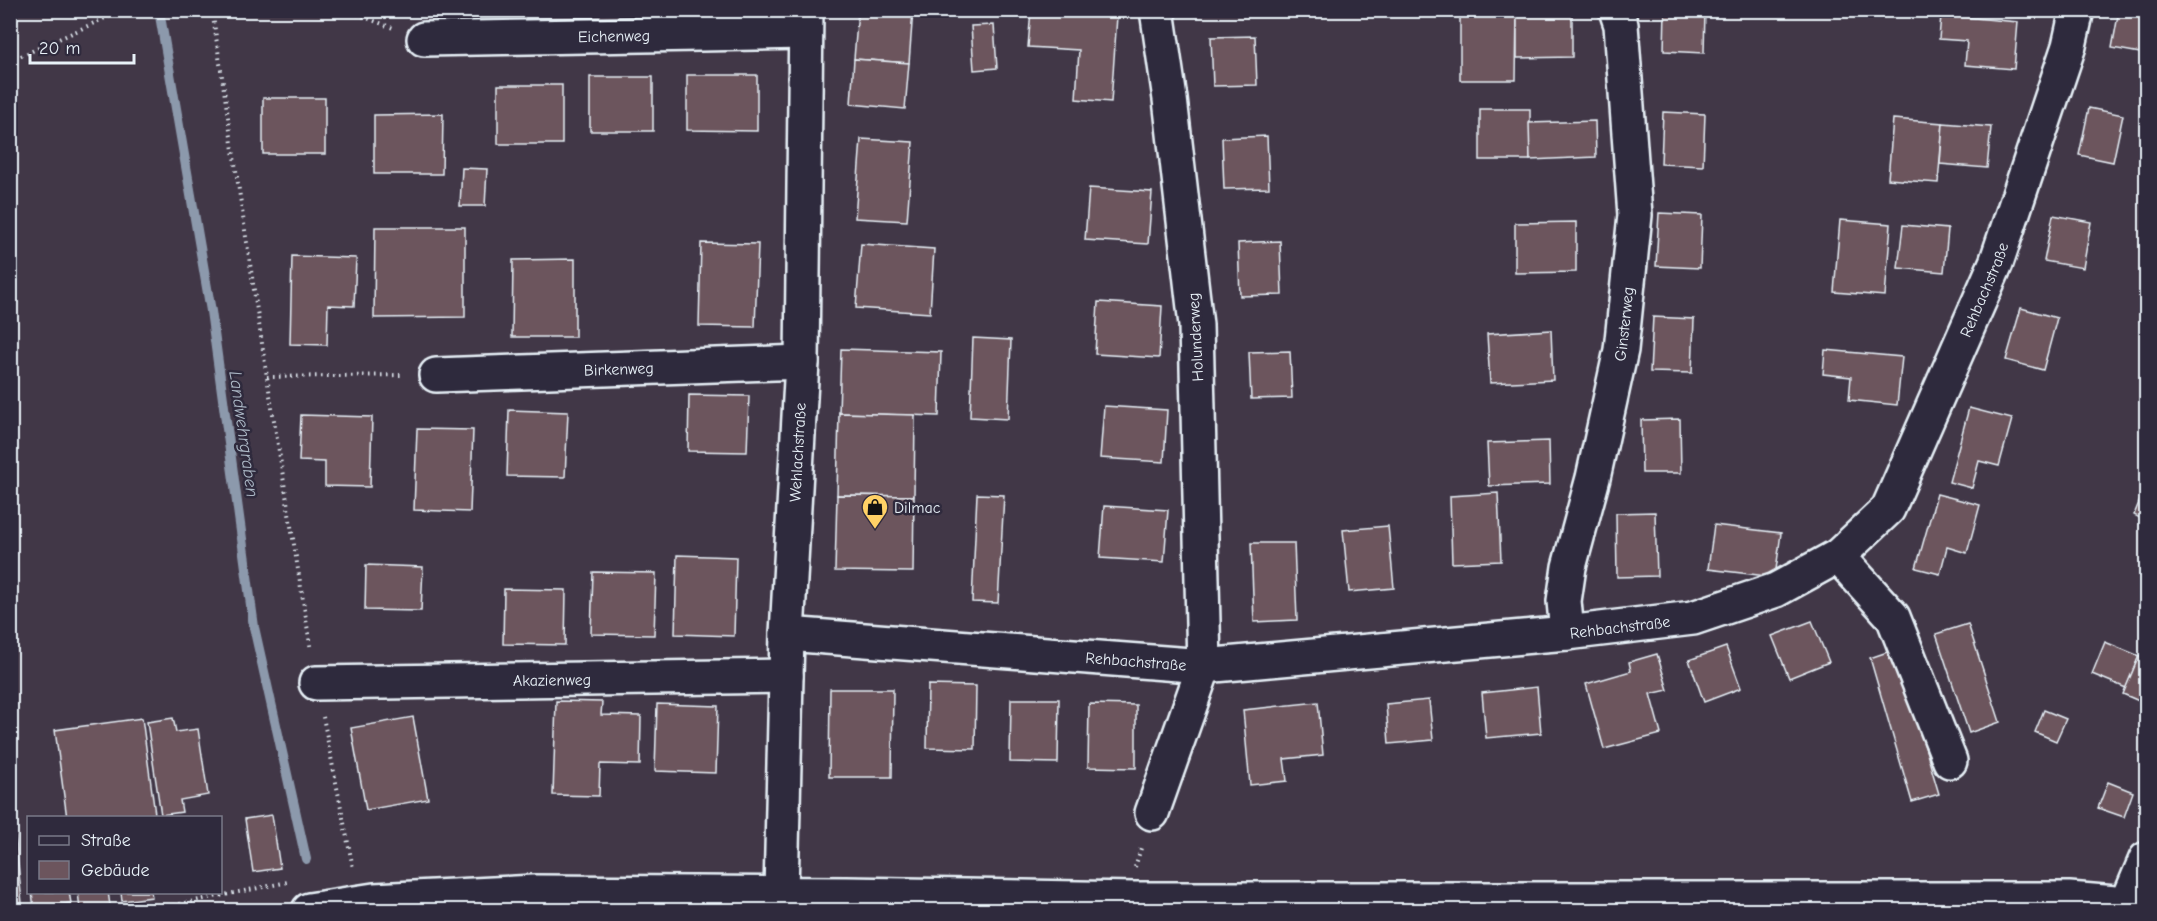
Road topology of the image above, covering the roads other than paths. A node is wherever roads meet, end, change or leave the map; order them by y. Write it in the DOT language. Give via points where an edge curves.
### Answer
graph roads {
  1 [pos="1157,10"];
  2 [pos="1616,10"];
  3 [pos="2077,10"];
  4 [pos="806,21"];
  5 [pos="424,39"];
  6 [pos="802,362"];
  7 [pos="436,375"];
  8 [pos="1838,556"];
  9 [pos="1567,633"];
  10 [pos="787,634"];
  11 [pos="1204,666"];
  12 [pos="786,675"];
  13 [pos="316,683"];
  14 [pos="1950,761"];
  15 [pos="1152,813"];
  16 [pos="2146,859"];
  17 [pos="781,893"];
  18 [pos="2137,906"];
  19 [pos="329,909"];
  1 -- 11 [label="street, Holunderweg" via="1196,325"];
  2 -- 9 [label="street, Ginsterweg" via="1622,25 1635,214 1621,350 1569,567 1564,601"];
  3 -- 8 [label="street, Rehbachstraße" via="2069,46 1991,274 1888,509"];
  4 -- 5 [label="street, Eichenweg"];
  4 -- 6 [label="street, Wehlachstraße"];
  6 -- 7 [label="street, Birkenweg"];
  6 -- 10 [label="street, Wehlachstraße"];
  8 -- 9 [label="street, Rehbachstraße" via="1776,591 1693,618"];
  8 -- 14 [label="street" via="1893,617"];
  9 -- 11 [label="street, Rehbachstraße"];
  10 -- 11 [label="street, Rehbachstraße"];
  10 -- 12 [label="street, Wehlachstraße"];
  11 -- 15 [label="street"];
  12 -- 13 [label="street, Akazienweg"];
  12 -- 17 [label="street, Wehlachstraße"];
  16 -- 18 [label="street"];
  17 -- 18 [label="street" via="1135,899 2069,899"];
  17 -- 19 [label="street" via="534,892 374,900"];
}
